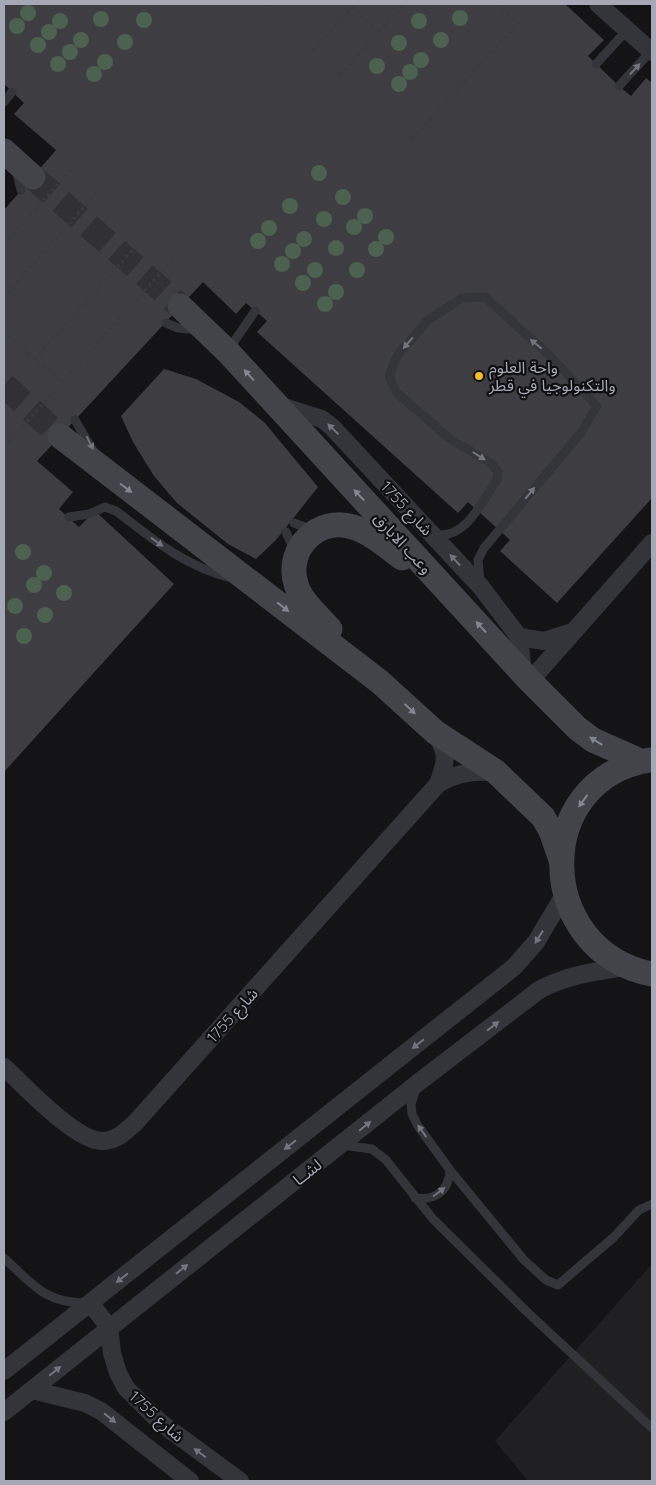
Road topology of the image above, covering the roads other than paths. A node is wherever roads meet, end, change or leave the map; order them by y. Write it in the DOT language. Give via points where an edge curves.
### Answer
graph roads {
  1 [pos="598,4"];
  2 [pos="627,30"];
  3 [pos="652,52"];
  4 [pos="596,64"];
  5 [pos="619,86"];
  6 [pos="12,92"];
  7 [pos="4,102"];
  8 [pos="255,311"];
  9 [pos="173,315"];
  10 [pos="228,352"];
  11 [pos="275,404"];
  12 [pos="68,428"];
  13 [pos="68,517"];
  14 [pos="430,533"];
  15 [pos="652,543"];
  16 [pos="253,584"];
  17 [pos="481,587"];
  18 [pos="453,598"];
  19 [pos="575,631"];
  20 [pos="519,637"];
  21 [pos="527,677"];
  22 [pos="380,682"];
  23 [pos="435,732"];
  24 [pos="646,760"];
  25 [pos="496,772"];
  26 [pos="438,784"];
  27 [pos="561,860"];
  28 [pos="564,895"];
  29 [pos="627,967"];
  30 [pos="652,974"];
  31 [pos="4,1067"];
  32 [pos="420,1082"];
  33 [pos="342,1145"];
  34 [pos="450,1170"];
  35 [pos="415,1198"];
  36 [pos="652,1204"];
  37 [pos="4,1258"];
  38 [pos="90,1303"];
  39 [pos="109,1327"];
  40 [pos="4,1371"];
  41 [pos="32,1390"];
  42 [pos="4,1412"];
  43 [pos="652,1428"];
  44 [pos="190,1481"];
  45 [pos="240,1481"];
  1 -- 2 [label="street"];
  2 -- 3 [label="street"];
  2 -- 4 [label="lane"];
  5 -- 3 [label="lane, one-way"];
  6 -- 7 [label="lane"];
  8 -- 10 [label="lane" via="240,329"];
  9 -- 10 [label="street, وعب الابارق" via="205,330"];
  11 -- 10 [label="street, وعب الابارق, one-way"];
  14 -- 11 [label="street, شارع 1755, one-way" via="332,427 322,419"];
  18 -- 11 [label="street, وعب الابارق, one-way"];
  12 -- 16 [label="street, one-way" via="100,468"];
  13 -- 16 [label="lane, one-way" via="89,514 105,507 116,511 186,562 208,572"];
  17 -- 14 [label="street, شارع 1755, one-way"];
  17 -- 14 [label="lane, one-way" via="478,560 484,548 580,434 597,406 548,354 485,297 462,298 427,321 397,356 388,376 396,392 449,438 492,464 498,472 497,480 469,521 451,534"];
  15 -- 19 [label="street"];
  16 -- 22 [label="street, one-way"];
  17 -- 20 [label="street, شارع 1755"];
  21 -- 18 [label="street, وعب الابارق, one-way"];
  18 -- 22 [label="street" via="366,532 338,524 305,527 291,543 299,592"];
  19 -- 20 [label="street" via="544,641"];
  19 -- 21 [label="street"];
  20 -- 21 [label="street"];
  24 -- 21 [label="street, وعب الابارق, one-way" via="600,743 577,728"];
  22 -- 23 [label="street, one-way"];
  23 -- 25 [label="street"];
  23 -- 26 [label="street, شارع 1755" via="446,756"];
  24 -- 27 [label="street, one-way" via="619,770 584,798 572,817"];
  25 -- 26 [label="street, شارع 1755" via="454,775"];
  25 -- 27 [label="street" via="543,817"];
  26 -- 31 [label="street, شارع 1755" via="122,1135 102,1141 81,1135"];
  27 -- 28 [label="street"];
  28 -- 29 [label="street" via="588,938 606,955"];
  28 -- 38 [label="street, لشــا, one-way" via="536,942 514,967"];
  29 -- 30 [label="street"];
  32 -- 29 [label="street, لشــا, one-way" via="539,990 581,973"];
  33 -- 32 [label="street, لشــا, one-way"];
  34 -- 32 [label="lane, one-way" via="412,1114 411,1104"];
  33 -- 35 [label="lane" via="364,1147 378,1153"];
  39 -- 33 [label="street, لشــا, one-way"];
  35 -- 34 [label="lane, one-way" via="433,1198 441,1193 450,1179"];
  34 -- 36 [label="lane" via="524,1260 546,1280 558,1285 640,1210"];
  35 -- 43 [label="lane" via="526,1311"];
  37 -- 38 [label="lane" via="47,1296 70,1303"];
  38 -- 39 [label="street"];
  38 -- 40 [label="street, لشــا"];
  41 -- 39 [label="street, لشــا, one-way"];
  45 -- 39 [label="street, شارع 1755, one-way" via="161,1423 126,1388 112,1353"];
  41 -- 42 [label="street, لشــا"];
  41 -- 44 [label="street, شارع 1755, one-way" via="85,1403 101,1411"];
}
